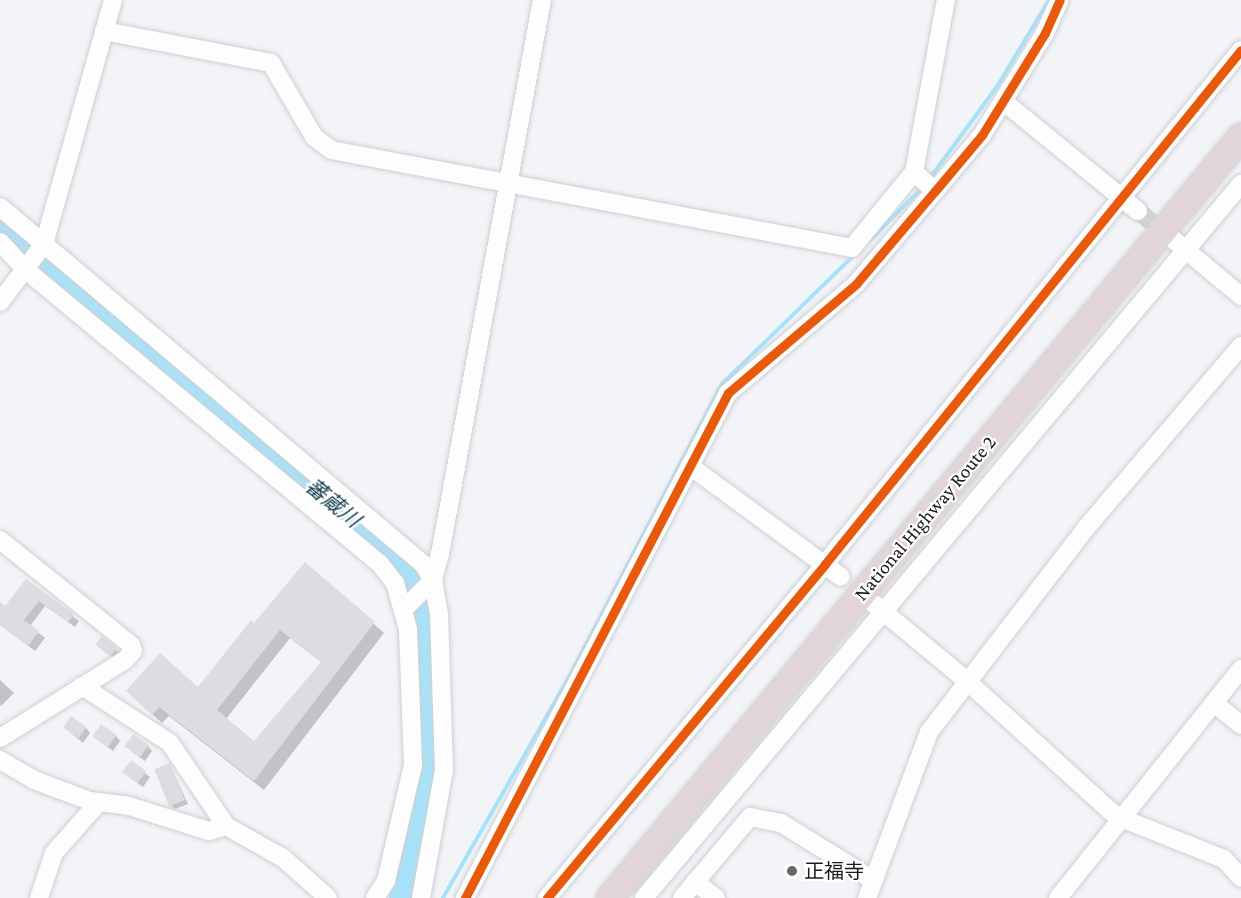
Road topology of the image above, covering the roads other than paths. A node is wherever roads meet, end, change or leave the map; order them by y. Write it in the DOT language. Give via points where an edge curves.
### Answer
graph roads {
  1 [pos="113,0"];
  2 [pos="542,0"];
  3 [pos="946,0"];
  4 [pos="1060,0"];
  5 [pos="104,31"];
  6 [pos="1241,50"];
  7 [pos="1003,101"];
  8 [pos="1241,137"];
  9 [pos="914,172"];
  10 [pos="1241,184"];
  11 [pos="509,185"];
  12 [pos="935,191"];
  13 [pos="1120,196"];
  14 [pos="0,207"];
  15 [pos="1138,211"];
  16 [pos="1169,236"];
  17 [pos="0,242"];
  18 [pos="44,244"];
  19 [pos="1186,250"];
  20 [pos="27,267"];
  21 [pos="1241,296"];
  22 [pos="0,302"];
  23 [pos="1241,346"];
  24 [pos="295,456"];
  25 [pos="690,466"];
  26 [pos="278,476"];
  27 [pos="0,540"];
  28 [pos="825,564"];
  29 [pos="841,577"];
  30 [pos="432,581"];
  31 [pos="867,598"];
  32 [pos="408,607"];
  33 [pos="887,612"];
  34 [pos="1241,669"];
  35 [pos="968,682"];
  36 [pos="82,686"];
  37 [pos="1214,703"];
  38 [pos="1241,725"];
  39 [pos="0,738"];
  40 [pos="0,760"];
  41 [pos="99,801"];
  42 [pos="1121,818"];
  43 [pos="226,826"];
  44 [pos="1241,878"];
  45 [pos="873,880"];
  46 [pos="695,882"];
  47 [pos="39,898"];
  48 [pos="328,898"];
  49 [pos="375,898"];
  50 [pos="421,898"];
  51 [pos="465,898"];
  52 [pos="547,898"];
  53 [pos="610,898"];
  54 [pos="645,898"];
  55 [pos="682,898"];
  56 [pos="716,898"];
  57 [pos="867,898"];
  58 [pos="1058,898"];
  1 -- 5 [label="street"];
  2 -- 11 [label="street"];
  3 -- 9 [label="street"];
  4 -- 7 [label="street" via="1045,33"];
  5 -- 11 [label="street" via="271,63 314,137 331,150"];
  5 -- 18 [label="street"];
  6 -- 13 [label="street"];
  7 -- 12 [label="street" via="982,135"];
  7 -- 13 [label="street"];
  8 -- 53 [label="highway, National Highway Route 2"];
  9 -- 11 [label="street" via="852,248"];
  9 -- 12 [label="street"];
  10 -- 19 [label="street"];
  11 -- 30 [label="street"];
  12 -- 25 [label="street" via="856,284 728,393"];
  13 -- 15 [label="street"];
  13 -- 28 [label="street"];
  14 -- 18 [label="street"];
  16 -- 19 [label="street"];
  17 -- 20 [label="street"];
  18 -- 20 [label="street"];
  18 -- 24 [label="street"];
  19 -- 21 [label="street"];
  19 -- 33 [label="street"];
  20 -- 22 [label="street"];
  20 -- 26 [label="street"];
  23 -- 35 [label="street" via="1086,528"];
  24 -- 26 [label="street"];
  24 -- 30 [label="street" via="409,548"];
  25 -- 28 [label="street"];
  25 -- 51 [label="street"];
  26 -- 32 [label="street" via="380,564"];
  27 -- 36 [label="street" via="131,645 133,651 125,660"];
  28 -- 29 [label="street"];
  28 -- 52 [label="street"];
  30 -- 32 [label="street"];
  30 -- 50 [label="street" via="439,613 444,770"];
  31 -- 33 [label="street"];
  32 -- 49 [label="street" via="413,765 386,881"];
  33 -- 35 [label="street"];
  33 -- 54 [label="street"];
  34 -- 37 [label="street"];
  35 -- 42 [label="street"];
  35 -- 45 [label="street" via="929,732"];
  36 -- 39 [label="street"];
  36 -- 43 [label="street" via="170,743"];
  37 -- 38 [label="street"];
  37 -- 42 [label="street"];
  40 -- 41 [label="street" via="34,780"];
  41 -- 43 [label="street" via="129,806 209,831"];
  41 -- 47 [label="street" via="54,853"];
  42 -- 44 [label="street" via="1224,858"];
  42 -- 58 [label="street"];
  43 -- 48 [label="street" via="283,858"];
  45 -- 46 [label="street" via="781,823 750,817"];
  45 -- 57 [label="street"];
  46 -- 55 [label="street"];
  46 -- 56 [label="street"];
}
